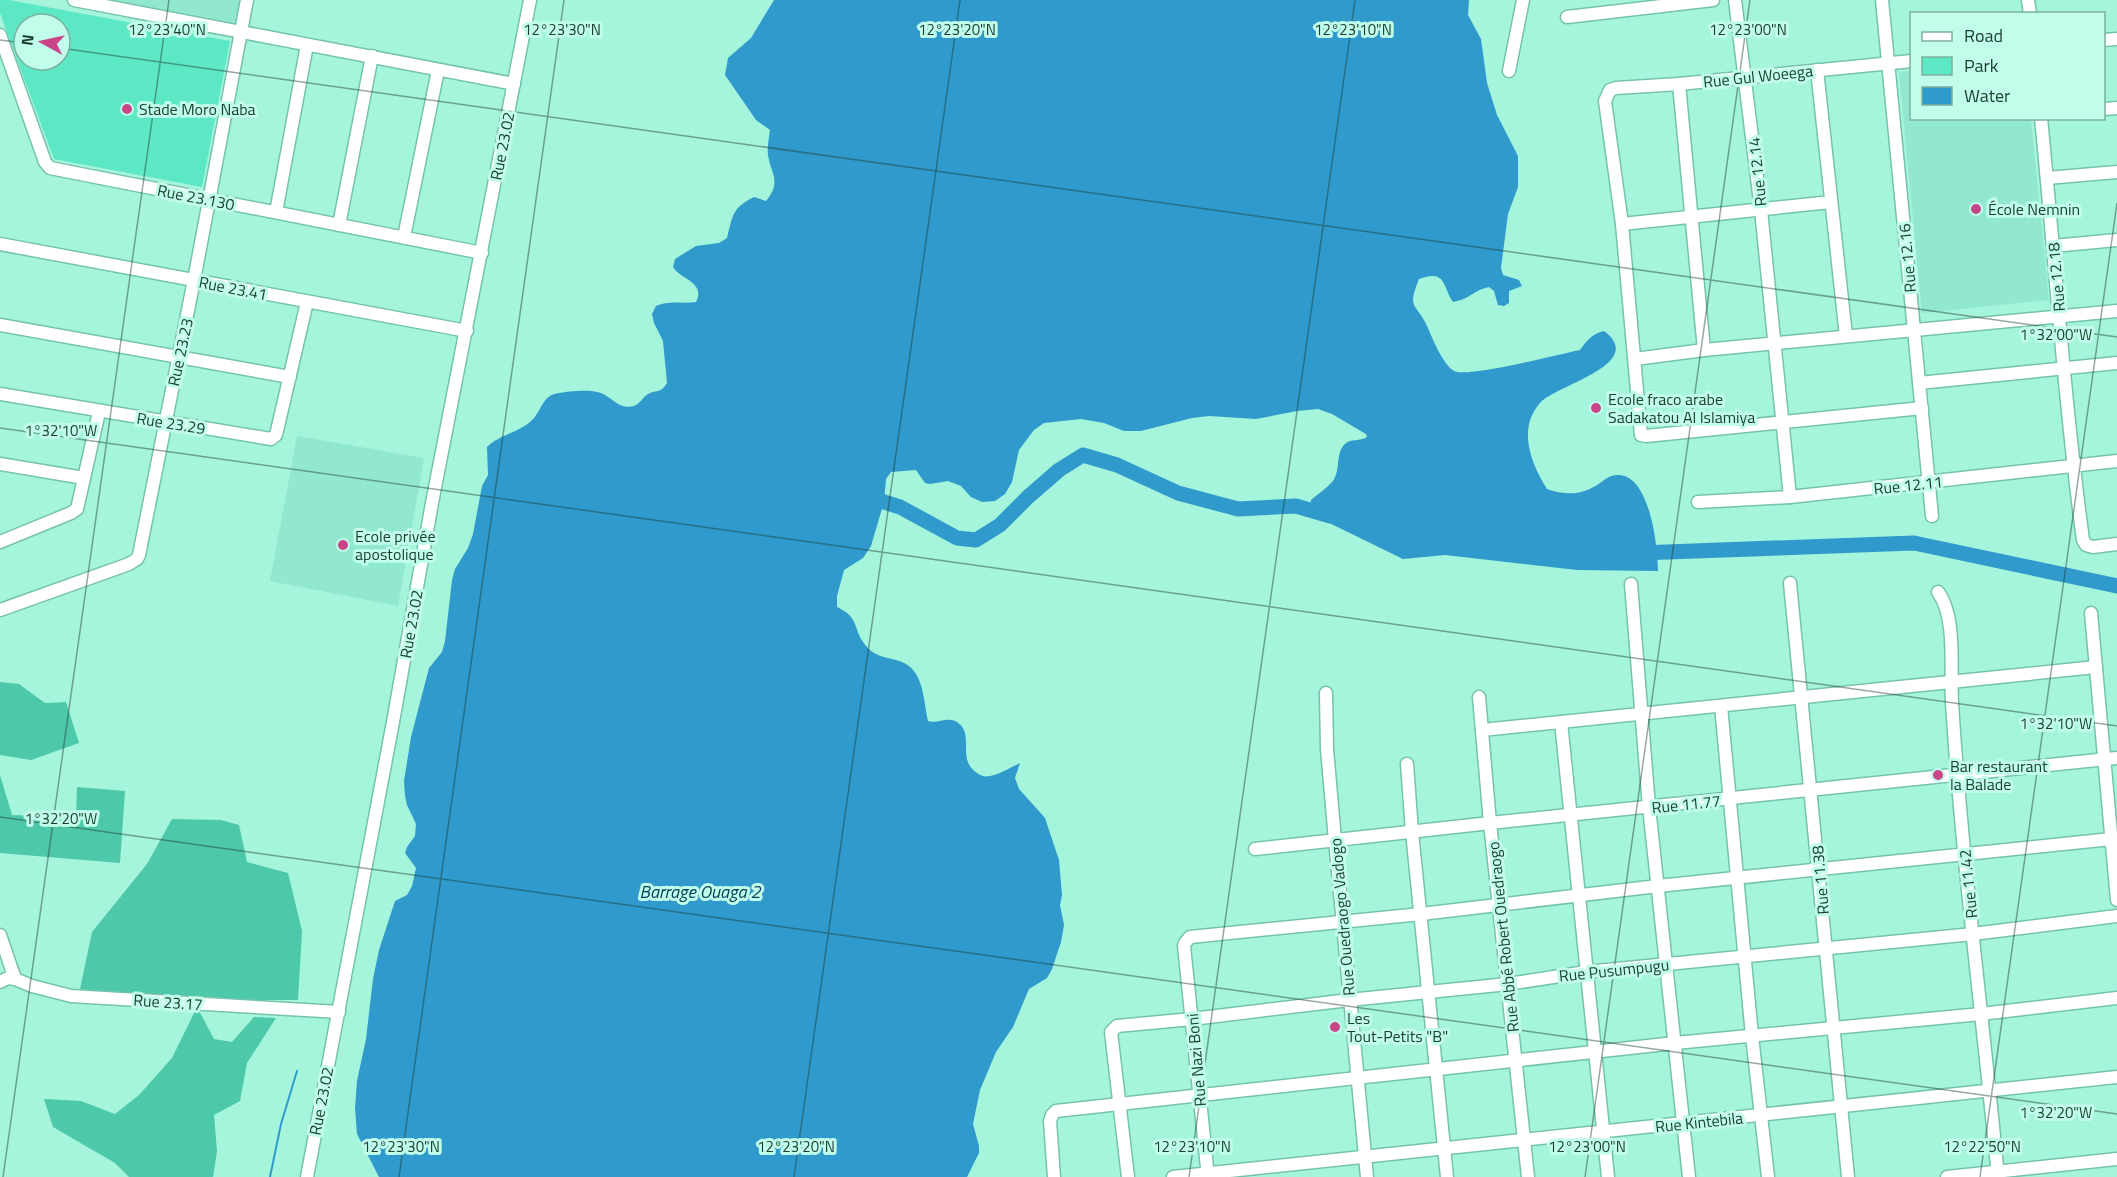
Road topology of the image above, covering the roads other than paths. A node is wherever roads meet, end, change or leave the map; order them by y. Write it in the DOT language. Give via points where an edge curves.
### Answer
graph roads {
  1 [pos="74,0"];
  2 [pos="247,0"];
  3 [pos="530,0"];
  4 [pos="1522,0"];
  5 [pos="1713,0"];
  6 [pos="1735,0"];
  7 [pos="1882,0"];
  8 [pos="1666,3"];
  9 [pos="1567,17"];
  10 [pos="241,32"];
  11 [pos="0,35"];
  12 [pos="307,45"];
  13 [pos="372,56"];
  14 [pos="1910,61"];
  15 [pos="1888,63"];
  16 [pos="438,70"];
  17 [pos="1817,70"];
  18 [pos="1509,71"];
  19 [pos="1746,77"];
  20 [pos="514,84"];
  21 [pos="1679,84"];
  22 [pos="2041,120"];
  23 [pos="2117,172"];
  24 [pos="2047,178"];
  25 [pos="210,199"];
  26 [pos="1831,202"];
  27 [pos="1761,210"];
  28 [pos="276,212"];
  29 [pos="1691,216"];
  30 [pos="1622,224"];
  31 [pos="339,225"];
  32 [pos="404,237"];
  33 [pos="2117,240"];
  34 [pos="0,244"];
  35 [pos="2054,246"];
  36 [pos="482,253"];
  37 [pos="194,280"];
  38 [pos="307,302"];
  39 [pos="2117,311"];
  40 [pos="2059,317"];
  41 [pos="0,325"];
  42 [pos="1914,329"];
  43 [pos="467,331"];
  44 [pos="1846,336"];
  45 [pos="1774,344"];
  46 [pos="1704,350"];
  47 [pos="179,358"];
  48 [pos="1635,359"];
  49 [pos="2117,363"];
  50 [pos="2063,368"];
  51 [pos="290,377"];
  52 [pos="1919,383"];
  53 [pos="0,394"];
  54 [pos="1922,408"];
  55 [pos="99,412"];
  56 [pos="165,422"];
  57 [pos="1782,422"];
  58 [pos="2117,461"];
  59 [pos="0,464"];
  60 [pos="2073,466"];
  61 [pos="84,478"];
  62 [pos="1928,483"];
  63 [pos="1790,497"];
  64 [pos="1698,502"];
  65 [pos="1932,516"];
  66 [pos="0,542"];
  67 [pos="2117,544"];
  68 [pos="1790,583"];
  69 [pos="1631,584"];
  70 [pos="1938,592"];
  71 [pos="0,610"];
  72 [pos="2091,613"];
  73 [pos="2096,667"];
  74 [pos="1951,683"];
  75 [pos="1326,693"];
  76 [pos="1479,697"];
  77 [pos="1802,699"];
  78 [pos="1721,706"];
  79 [pos="1640,712"];
  80 [pos="1561,722"];
  81 [pos="1482,730"];
  82 [pos="2111,759"];
  83 [pos="1407,764"];
  84 [pos="1957,775"];
  85 [pos="1810,790"];
  86 [pos="1730,799"];
  87 [pos="1649,807"];
  88 [pos="1571,816"];
  89 [pos="1491,823"];
  90 [pos="1412,832"];
  91 [pos="2111,839"];
  92 [pos="1335,840"];
  93 [pos="1255,849"];
  94 [pos="1964,854"];
  95 [pos="1819,869"];
  96 [pos="1737,878"];
  97 [pos="1658,886"];
  98 [pos="1579,895"];
  99 [pos="2117,900"];
  100 [pos="1499,903"];
  101 [pos="1420,914"];
  102 [pos="2117,916"];
  103 [pos="1342,922"];
  104 [pos="1973,934"];
  105 [pos="0,935"];
  106 [pos="1826,949"];
  107 [pos="1745,957"];
  108 [pos="1665,964"];
  109 [pos="1586,972"];
  110 [pos="15,979"];
  111 [pos="0,982"];
  112 [pos="1508,984"];
  113 [pos="1428,992"];
  114 [pos="2117,998"];
  115 [pos="1349,1000"];
  116 [pos="339,1012"];
  117 [pos="1981,1014"];
  118 [pos="1192,1020"];
  119 [pos="1833,1028"];
  120 [pos="1752,1036"];
  121 [pos="1674,1044"];
  122 [pos="1594,1052"];
  123 [pos="1516,1061"];
  124 [pos="1436,1070"];
  125 [pos="2117,1077"];
  126 [pos="1356,1079"];
  127 [pos="1990,1091"];
  128 [pos="1199,1096"];
  129 [pos="1120,1104"];
  130 [pos="1842,1107"];
  131 [pos="1761,1116"];
  132 [pos="1684,1123"];
  133 [pos="1602,1132"];
  134 [pos="1524,1140"];
  135 [pos="1444,1149"];
  136 [pos="1364,1157"];
  137 [pos="2117,1159"];
  138 [pos="1998,1174"];
  139 [pos="1208,1175"];
  140 [pos="307,1177"];
  141 [pos="1054,1177"];
  142 [pos="1128,1177"];
  143 [pos="1173,1177"];
  144 [pos="1367,1177"];
  145 [pos="1447,1177"];
  146 [pos="1528,1177"];
  147 [pos="1608,1177"];
  148 [pos="1689,1177"];
  149 [pos="1768,1177"];
  150 [pos="1848,1177"];
  151 [pos="1947,1177"];
  1 -- 10 [label="street"];
  2 -- 10 [label="street, Rue 23.23"];
  3 -- 20 [label="street, Rue 23.02"];
  4 -- 18 [label="street"];
  5 -- 8 [label="street"];
  6 -- 19 [label="street, Rue 12.14"];
  7 -- 15 [label="street, Rue 12.16"];
  8 -- 9 [label="street"];
  10 -- 12 [label="street"];
  10 -- 25 [label="street, Rue 23.23"];
  11 -- 25 [label="street, Rue 23.130" via="50,168"];
  12 -- 13 [label="street"];
  12 -- 28 [label="street"];
  13 -- 16 [label="street"];
  13 -- 31 [label="street"];
  14 -- 15 [label="street, Rue Gul Woeega"];
  15 -- 17 [label="street, Rue Gul Woeega"];
  15 -- 42 [label="street, Rue 12.16"];
  16 -- 20 [label="street"];
  16 -- 32 [label="street"];
  17 -- 19 [label="street, Rue Gul Woeega"];
  17 -- 26 [label="street"];
  19 -- 21 [label="street, Rue Gul Woeega"];
  19 -- 27 [label="street, Rue 12.14"];
  20 -- 36 [label="street, Rue 23.02"];
  21 -- 29 [label="street"];
  21 -- 30 [label="street, Rue Gul Woeega" via="1616,88 1606,95"];
  22 -- 24 [label="street, Rue 12.18"];
  23 -- 24 [label="street"];
  24 -- 35 [label="street, Rue 12.18"];
  25 -- 28 [label="street, Rue 23.130"];
  25 -- 37 [label="street, Rue 23.23"];
  26 -- 27 [label="street"];
  26 -- 44 [label="street"];
  27 -- 29 [label="street"];
  27 -- 45 [label="street, Rue 12.14"];
  28 -- 31 [label="street, Rue 23.130"];
  29 -- 30 [label="street"];
  29 -- 46 [label="street"];
  30 -- 48 [label="street"];
  31 -- 32 [label="street, Rue 23.130"];
  32 -- 36 [label="street, Rue 23.130"];
  33 -- 35 [label="street"];
  34 -- 37 [label="street, Rue 23.41"];
  35 -- 40 [label="street, Rue 12.18"];
  36 -- 43 [label="street, Rue 23.02"];
  37 -- 38 [label="street, Rue 23.41"];
  37 -- 47 [label="street, Rue 23.23"];
  38 -- 43 [label="street, Rue 23.41"];
  38 -- 51 [label="street"];
  39 -- 40 [label="street"];
  40 -- 42 [label="street"];
  40 -- 50 [label="street, Rue 12.18"];
  41 -- 47 [label="street"];
  42 -- 44 [label="street"];
  42 -- 52 [label="street, Rue 12.16"];
  43 -- 116 [label="street, Rue 23.02"];
  44 -- 45 [label="street"];
  45 -- 46 [label="street"];
  45 -- 57 [label="street, Rue 12.14"];
  46 -- 48 [label="street"];
  47 -- 51 [label="street"];
  47 -- 56 [label="street, Rue 23.23"];
  48 -- 57 [label="street" via="1643,436"];
  49 -- 50 [label="street"];
  50 -- 52 [label="street"];
  50 -- 60 [label="street, Rue 12.18"];
  51 -- 56 [label="street, Rue 23.29" via="276,435 271,439"];
  52 -- 54 [label="street, Rue 12.16"];
  53 -- 55 [label="street, Rue 23.29"];
  54 -- 57 [label="street"];
  54 -- 62 [label="street, Rue 12.16"];
  55 -- 56 [label="street, Rue 23.29"];
  55 -- 61 [label="street"];
  56 -- 71 [label="street, Rue 23.23" via="137,559"];
  57 -- 63 [label="street, Rue 12.14"];
  58 -- 60 [label="street, Rue 12.11"];
  59 -- 61 [label="street"];
  60 -- 62 [label="street, Rue 12.11"];
  60 -- 67 [label="street, Rue 12.18" via="2084,543 2093,547"];
  61 -- 66 [label="street" via="75,511"];
  62 -- 63 [label="street, Rue 12.11"];
  62 -- 65 [label="street, Rue 12.16"];
  63 -- 64 [label="street, Rue 12.11"];
  68 -- 77 [label="street, Rue 11.38"];
  69 -- 79 [label="street"];
  70 -- 74 [label="street, Rue 11.42" via="1944,599 1951,637"];
  72 -- 73 [label="street"];
  73 -- 74 [label="street"];
  73 -- 82 [label="street"];
  74 -- 77 [label="street"];
  74 -- 84 [label="street, Rue 11.42"];
  75 -- 92 [label="street, Rue Ouedraogo Vadogo"];
  76 -- 81 [label="street, Rue Abbé Robert Ouedraogo"];
  77 -- 78 [label="street"];
  77 -- 85 [label="street, Rue 11.38"];
  78 -- 79 [label="street"];
  78 -- 86 [label="street"];
  79 -- 80 [label="street"];
  79 -- 87 [label="street"];
  80 -- 81 [label="street"];
  80 -- 88 [label="street"];
  81 -- 89 [label="street, Rue Abbé Robert Ouedraogo"];
  82 -- 84 [label="street, Rue 11.77"];
  82 -- 91 [label="street"];
  83 -- 90 [label="street"];
  84 -- 85 [label="street, Rue 11.77"];
  84 -- 94 [label="street, Rue 11.42"];
  85 -- 86 [label="street, Rue 11.77"];
  85 -- 95 [label="street, Rue 11.38"];
  86 -- 87 [label="street, Rue 11.77"];
  86 -- 96 [label="street"];
  87 -- 88 [label="street, Rue 11.77"];
  87 -- 97 [label="street"];
  88 -- 89 [label="street, Rue 11.77"];
  88 -- 98 [label="street"];
  89 -- 90 [label="street, Rue 11.77"];
  89 -- 100 [label="street, Rue Abbé Robert Ouedraogo"];
  90 -- 92 [label="street, Rue 11.77"];
  90 -- 101 [label="street"];
  91 -- 94 [label="street"];
  91 -- 99 [label="street"];
  92 -- 93 [label="street, Rue 11.77"];
  92 -- 103 [label="street, Rue Ouedraogo Vadogo"];
  94 -- 95 [label="street"];
  94 -- 104 [label="street, Rue 11.42"];
  95 -- 96 [label="street"];
  95 -- 106 [label="street, Rue 11.38"];
  96 -- 97 [label="street"];
  96 -- 107 [label="street"];
  97 -- 98 [label="street"];
  97 -- 108 [label="street"];
  98 -- 100 [label="street"];
  98 -- 109 [label="street"];
  100 -- 101 [label="street"];
  100 -- 112 [label="street, Rue Abbé Robert Ouedraogo"];
  101 -- 103 [label="street"];
  101 -- 113 [label="street"];
  102 -- 104 [label="street, Rue Pusumpugu"];
  103 -- 115 [label="street, Rue Ouedraogo Vadogo"];
  103 -- 118 [label="street, Rue Nazi Boni" via="1190,937 1185,942"];
  104 -- 106 [label="street, Rue Pusumpugu"];
  104 -- 117 [label="street, Rue 11.42"];
  105 -- 110 [label="street"];
  106 -- 107 [label="street, Rue Pusumpugu"];
  106 -- 119 [label="street, Rue 11.38"];
  107 -- 108 [label="street, Rue Pusumpugu"];
  107 -- 120 [label="street"];
  108 -- 109 [label="street, Rue Pusumpugu"];
  108 -- 121 [label="street"];
  109 -- 112 [label="street, Rue Pusumpugu"];
  109 -- 122 [label="street"];
  110 -- 111 [label="street"];
  110 -- 116 [label="street, Rue 23.17" via="71,996"];
  112 -- 113 [label="street, Rue Pusumpugu"];
  112 -- 123 [label="street, Rue Abbé Robert Ouedraogo"];
  113 -- 115 [label="street, Rue Pusumpugu"];
  113 -- 124 [label="street"];
  114 -- 117 [label="street"];
  115 -- 118 [label="street, Rue Pusumpugu"];
  115 -- 126 [label="street, Rue Ouedraogo Vadogo"];
  116 -- 140 [label="street, Rue 23.02"];
  117 -- 119 [label="street"];
  117 -- 127 [label="street, Rue 11.42"];
  118 -- 128 [label="street, Rue Nazi Boni"];
  118 -- 129 [label="street, Rue Pusumpugu" via="1112,1029"];
  119 -- 120 [label="street"];
  119 -- 130 [label="street, Rue 11.38"];
  120 -- 121 [label="street"];
  120 -- 131 [label="street"];
  121 -- 122 [label="street"];
  121 -- 132 [label="street"];
  122 -- 123 [label="street"];
  122 -- 133 [label="street"];
  123 -- 124 [label="street"];
  123 -- 134 [label="street, Rue Abbé Robert Ouedraogo"];
  124 -- 126 [label="street"];
  124 -- 135 [label="street"];
  125 -- 127 [label="street, Rue Kintebila"];
  126 -- 128 [label="street"];
  126 -- 136 [label="street, Rue Ouedraogo Vadogo"];
  127 -- 130 [label="street, Rue Kintebila"];
  127 -- 138 [label="street, Rue 11.42"];
  128 -- 129 [label="street"];
  128 -- 139 [label="street, Rue Nazi Boni"];
  129 -- 141 [label="street" via="1053,1113 1050,1121"];
  129 -- 142 [label="street"];
  130 -- 131 [label="street, Rue Kintebila"];
  130 -- 150 [label="street, Rue 11.38"];
  131 -- 132 [label="street, Rue Kintebila"];
  131 -- 149 [label="street"];
  132 -- 133 [label="street, Rue Kintebila"];
  132 -- 148 [label="street"];
  133 -- 134 [label="street, Rue Kintebila"];
  133 -- 147 [label="street"];
  134 -- 135 [label="street, Rue Kintebila"];
  134 -- 146 [label="street, Rue Abbé Robert Ouedraogo"];
  135 -- 136 [label="street, Rue Kintebila"];
  135 -- 145 [label="street"];
  136 -- 139 [label="street, Rue Kintebila"];
  136 -- 144 [label="street, Rue Ouedraogo Vadogo"];
  137 -- 138 [label="street"];
  138 -- 151 [label="street"];
  139 -- 143 [label="street, Rue Kintebila"];
}
